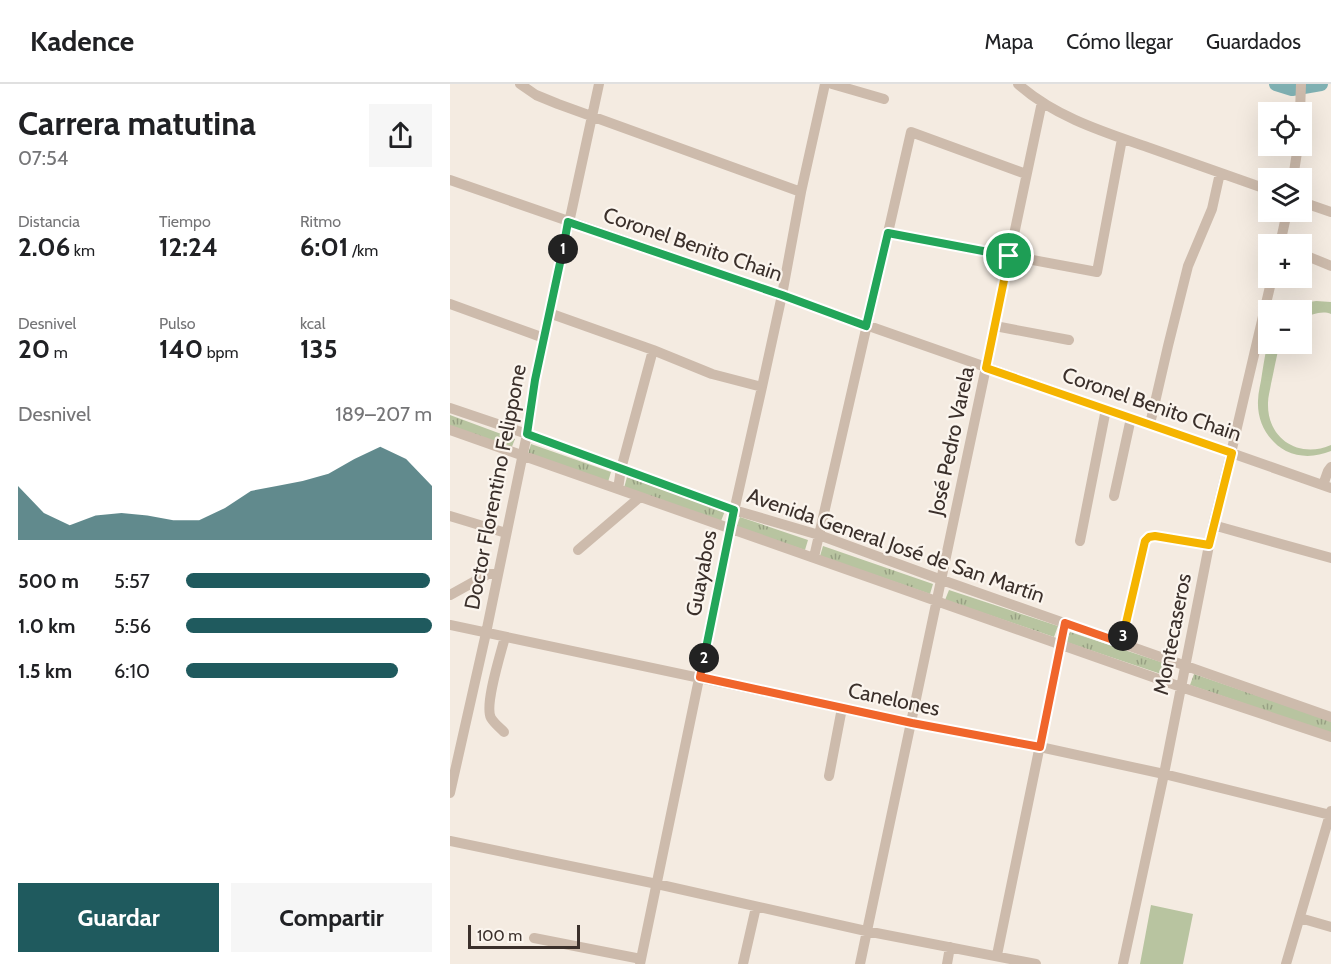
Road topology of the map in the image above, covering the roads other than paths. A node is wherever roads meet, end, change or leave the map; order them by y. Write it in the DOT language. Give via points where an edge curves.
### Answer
graph roads {
  1 [pos="520,84"];
  2 [pos="599,84"];
  3 [pos="825,84"];
  4 [pos="832,84"];
  5 [pos="1017,84"];
  6 [pos="1301,84"];
  7 [pos="884,99"];
  8 [pos="1042,102"];
  9 [pos="1300,102"];
  10 [pos="592,116"];
  11 [pos="1122,139"];
  12 [pos="1220,173"];
  13 [pos="1026,174"];
  14 [pos="450,180"];
  15 [pos="1258,186"];
  16 [pos="801,192"];
  17 [pos="1312,205"];
  18 [pos="1331,212"];
  19 [pos="568,222"];
  20 [pos="888,233"];
  21 [pos="1009,256"];
  22 [pos="1312,258"];
  23 [pos="1331,266"];
  24 [pos="1270,288"];
  25 [pos="782,295"];
  26 [pos="450,304"];
  27 [pos="549,313"];
  28 [pos="866,326"];
  29 [pos="995,326"];
  30 [pos="544,338"];
  31 [pos="1069,340"];
  32 [pos="653,350"];
  33 [pos="986,368"];
  34 [pos="762,387"];
  35 [pos="450,408"];
  36 [pos="1106,409"];
  37 [pos="1131,418"];
  38 [pos="1150,424"];
  39 [pos="450,430"];
  40 [pos="527,434"];
  41 [pos="1232,453"];
  42 [pos="522,456"];
  43 [pos="1331,467"];
  44 [pos="621,469"];
  45 [pos="1327,487"];
  46 [pos="618,489"];
  47 [pos="1114,496"];
  48 [pos="640,497"];
  49 [pos="734,510"];
  50 [pos="450,516"];
  51 [pos="1213,525"];
  52 [pos="730,528"];
  53 [pos="506,533"];
  54 [pos="819,535"];
  55 [pos="1080,542"];
  56 [pos="1209,545"];
  57 [pos="578,550"];
  58 [pos="814,557"];
  59 [pos="1331,558"];
  60 [pos="498,574"];
  61 [pos="942,580"];
  62 [pos="450,595"];
  63 [pos="937,601"];
  64 [pos="1065,623"];
  65 [pos="450,625"];
  66 [pos="486,633"];
  67 [pos="505,637"];
  68 [pos="1122,643"];
  69 [pos="1061,644"];
  70 [pos="1186,665"];
  71 [pos="700,677"];
  72 [pos="1181,687"];
  73 [pos="842,708"];
  74 [pos="1331,717"];
  75 [pos="912,723"];
  76 [pos="504,732"];
  77 [pos="1331,737"];
  78 [pos="1040,747"];
  79 [pos="1164,774"];
  80 [pos="829,776"];
  81 [pos="450,793"];
  82 [pos="1330,813"];
  83 [pos="450,842"];
  84 [pos="657,884"];
  85 [pos="756,907"];
  86 [pos="1300,918"];
  87 [pos="1331,927"];
  88 [pos="866,931"];
  89 [pos="534,938"];
  90 [pos="950,946"];
  91 [pos="997,955"];
  92 [pos="641,961"];
  93 [pos="743,964"];
  94 [pos="860,964"];
  95 [pos="947,964"];
  96 [pos="1036,964"];
  97 [pos="1123,964"];
  98 [pos="1287,964"];
  1 -- 10 [label="street"];
  2 -- 10 [label="street, Doctor Florentino Felippone"];
  3 -- 16 [label="street, Guayabos"];
  4 -- 7 [label="street"];
  5 -- 8 [label="street"];
  6 -- 9 [label="street"];
  8 -- 11 [label="street" via="1064,116"];
  8 -- 13 [label="street, José Pedro Varela"];
  10 -- 16 [label="street"];
  10 -- 19 [label="street, Doctor Florentino Felippone"];
  11 -- 12 [label="street"];
  11 -- 21 [label="street" via="1097,272"];
  12 -- 15 [label="street"];
  12 -- 38 [label="street" via="1216,198 1188,266"];
  13 -- 20 [label="street" via="911,132"];
  13 -- 21 [label="street, José Pedro Varela"];
  14 -- 19 [label="street, Coronel Benito Chain"];
  16 -- 25 [label="street, Guayabos"];
  17 -- 18 [label="street"];
  19 -- 25 [label="street, Coronel Benito Chain"];
  19 -- 27 [label="street, Doctor Florentino Felippone"];
  20 -- 21 [label="street"];
  20 -- 28 [label="street"];
  21 -- 29 [label="street, José Pedro Varela"];
  22 -- 23 [label="street"];
  24 -- 41 [label="street, Montecaseros"];
  25 -- 28 [label="street, Coronel Benito Chain"];
  25 -- 34 [label="street, Guayabos"];
  26 -- 30 [label="street"];
  27 -- 30 [label="street, Doctor Florentino Felippone"];
  27 -- 32 [label="street"];
  28 -- 33 [label="street, Coronel Benito Chain"];
  28 -- 54 [label="street"];
  29 -- 31 [label="street"];
  29 -- 33 [label="street, José Pedro Varela"];
  30 -- 40 [label="street, Doctor Florentino Felippone"];
  32 -- 34 [label="street" via="712,374"];
  32 -- 44 [label="street"];
  33 -- 36 [label="street, Coronel Benito Chain"];
  33 -- 61 [label="street, José Pedro Varela"];
  34 -- 49 [label="street, Guayabos"];
  35 -- 40 [label="street, Avenida General José de San Martín"];
  36 -- 37 [label="street, Coronel Benito Chain"];
  36 -- 55 [label="street"];
  37 -- 38 [label="street, Coronel Benito Chain"];
  37 -- 47 [label="street"];
  38 -- 41 [label="street, Coronel Benito Chain"];
  39 -- 42 [label="street, Avenida General José de San Martín"];
  40 -- 42 [label="street, Doctor Florentino Felippone"];
  40 -- 44 [label="street, Avenida General José de San Martín"];
  41 -- 45 [label="street, Coronel Benito Chain"];
  41 -- 51 [label="street, Montecaseros"];
  42 -- 46 [label="street, Avenida General José de San Martín"];
  42 -- 53 [label="street, Doctor Florentino Felippone"];
  43 -- 45 [label="street"];
  44 -- 46 [label="street"];
  44 -- 49 [label="street, Avenida General José de San Martín"];
  46 -- 48 [label="street, Avenida General José de San Martín"];
  48 -- 52 [label="street, Avenida General José de San Martín"];
  48 -- 57 [label="street"];
  49 -- 52 [label="street, Guayabos"];
  49 -- 54 [label="street, Avenida General José de San Martín"];
  50 -- 53 [label="street"];
  51 -- 56 [label="street, Montecaseros"];
  51 -- 59 [label="street"];
  52 -- 58 [label="street, Avenida General José de San Martín"];
  52 -- 71 [label="street, Guayabos"];
  53 -- 60 [label="street, Doctor Florentino Felippone"];
  54 -- 58 [label="street"];
  54 -- 61 [label="street, Avenida General José de San Martín"];
  56 -- 68 [label="street" via="1155,536 1145,541"];
  56 -- 70 [label="street, Montecaseros"];
  58 -- 63 [label="street, Avenida General José de San Martín"];
  60 -- 62 [label="street" via="488,574"];
  60 -- 66 [label="street, Doctor Florentino Felippone"];
  61 -- 63 [label="street, José Pedro Varela"];
  61 -- 64 [label="street, Avenida General José de San Martín"];
  63 -- 69 [label="street, Avenida General José de San Martín"];
  63 -- 75 [label="street, José Pedro Varela"];
  64 -- 68 [label="street, Avenida General José de San Martín"];
  64 -- 69 [label="street"];
  65 -- 66 [label="street, Canelones"];
  66 -- 67 [label="street, Canelones"];
  66 -- 81 [label="street, Doctor Florentino Felippone"];
  67 -- 71 [label="street, Canelones"];
  67 -- 76 [label="street" via="489,709 490,717"];
  68 -- 70 [label="street, Avenida General José de San Martín"];
  69 -- 72 [label="street, Avenida General José de San Martín"];
  69 -- 78 [label="street"];
  70 -- 72 [label="street, Montecaseros"];
  70 -- 74 [label="street, Avenida General José de San Martín"];
  71 -- 73 [label="street, Canelones"];
  71 -- 84 [label="street, Guayabos"];
  72 -- 77 [label="street, Avenida General José de San Martín"];
  72 -- 79 [label="street, Montecaseros"];
  73 -- 75 [label="street, Canelones"];
  73 -- 80 [label="street"];
  75 -- 78 [label="street, Canelones"];
  75 -- 88 [label="street, José Pedro Varela"];
  78 -- 79 [label="street, Canelones"];
  78 -- 91 [label="street"];
  79 -- 82 [label="street, Canelones"];
  79 -- 97 [label="street, Montecaseros"];
  82 -- 86 [label="street"];
  83 -- 84 [label="street"];
  84 -- 85 [label="street"];
  84 -- 92 [label="street, Guayabos"];
  85 -- 88 [label="street"];
  85 -- 93 [label="street"];
  86 -- 87 [label="street"];
  86 -- 98 [label="street"];
  88 -- 90 [label="street"];
  88 -- 94 [label="street, José Pedro Varela"];
  89 -- 92 [label="street"];
  90 -- 91 [label="street"];
  90 -- 95 [label="street"];
  91 -- 96 [label="street"];
}
